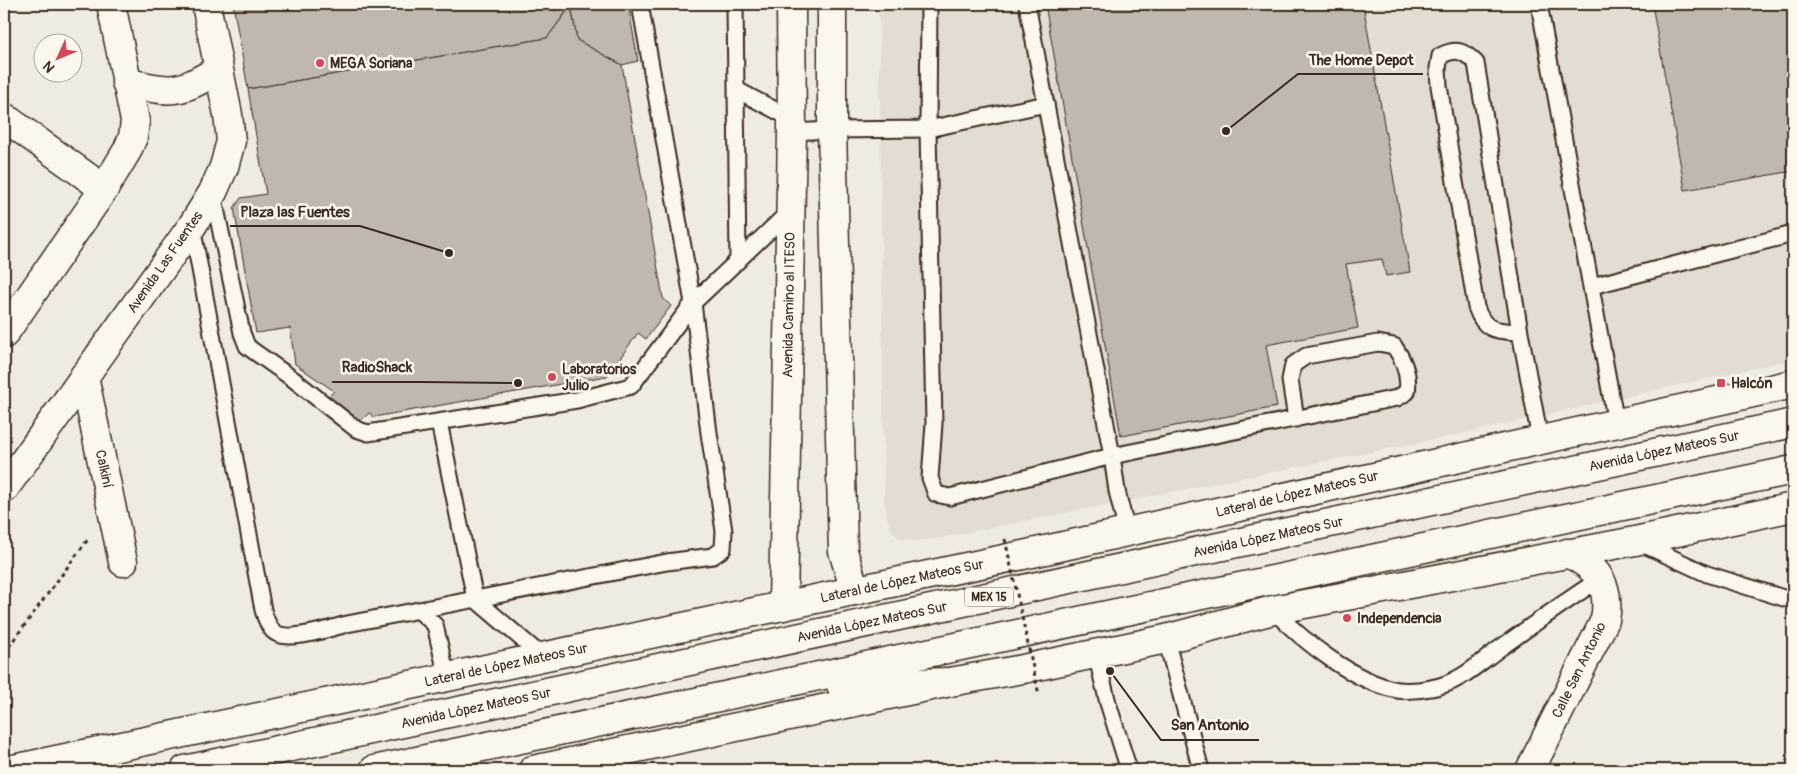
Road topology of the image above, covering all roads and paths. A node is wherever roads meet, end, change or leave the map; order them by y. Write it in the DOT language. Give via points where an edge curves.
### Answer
graph roads {
  1 [pos="111,4"];
  2 [pos="206,4"];
  3 [pos="640,4"];
  4 [pos="735,4"];
  5 [pos="792,4"];
  6 [pos="832,4"];
  7 [pos="929,4"];
  8 [pos="1027,4"];
  9 [pos="1539,4"];
  10 [pos="218,70"];
  11 [pos="126,82"];
  12 [pos="736,90"];
  13 [pos="1046,104"];
  14 [pos="4,117"];
  15 [pos="792,126"];
  16 [pos="928,129"];
  17 [pos="832,130"];
  18 [pos="104,189"];
  19 [pos="213,192"];
  20 [pos="790,211"];
  21 [pos="192,226"];
  22 [pos="1793,234"];
  23 [pos="738,261"];
  24 [pos="1592,286"];
  25 [pos="693,303"];
  26 [pos="1520,332"];
  27 [pos="4,334"];
  28 [pos="84,376"];
  29 [pos="1793,384"];
  30 [pos="1296,419"];
  31 [pos="439,422"];
  32 [pos="1616,423"];
  33 [pos="1793,424"];
  34 [pos="1540,440"];
  35 [pos="1112,456"];
  36 [pos="1793,470"];
  37 [pos="4,489"];
  38 [pos="1793,507"];
  39 [pos="112,508"];
  40 [pos="1127,532"];
  41 [pos="1005,539"];
  42 [pos="1635,540"];
  43 [pos="1567,553"];
  44 [pos="123,562"];
  45 [pos="1600,579"];
  46 [pos="855,591"];
  47 [pos="475,599"];
  48 [pos="1793,601"];
  49 [pos="783,606"];
  50 [pos="418,610"];
  51 [pos="1273,610"];
  52 [pos="1166,639"];
  53 [pos="4,653"];
  54 [pos="1096,654"];
  55 [pos="544,657"];
  56 [pos="447,677"];
  57 [pos="950,682"];
  58 [pos="769,687"];
  59 [pos="1039,695"];
  60 [pos="4,756"];
  61 [pos="10,770"];
  62 [pos="185,770"];
  63 [pos="374,770"];
  64 [pos="533,770"];
  65 [pos="1129,770"];
  66 [pos="1201,770"];
  67 [pos="1530,770"];
  1 -- 11 [label="main road"];
  2 -- 10 [label="main road, Avenida Las Fuentes"];
  3 -- 25 [label="lane"];
  4 -- 12 [label="lane"];
  5 -- 15 [label="main road, Avenida Camino al ITESO"];
  6 -- 17 [label="main road"];
  7 -- 16 [label="lane"];
  8 -- 13 [label="lane"];
  9 -- 24 [label="lane"];
  10 -- 11 [label="main road" via="174,90"];
  10 -- 19 [label="main road, Avenida Las Fuentes" via="231,141"];
  11 -- 18 [label="main road" via="134,137"];
  12 -- 15 [label="lane"];
  12 -- 23 [label="lane"];
  13 -- 16 [label="lane"];
  13 -- 35 [label="lane"];
  14 -- 18 [label="main road"];
  15 -- 17 [label="lane"];
  15 -- 20 [label="main road, Avenida Camino al ITESO"];
  16 -- 17 [label="lane"];
  16 -- 35 [label="lane" via="934,424 930,478 936,494 950,497"];
  17 -- 46 [label="main road" via="843,551"];
  18 -- 27 [label="main road"];
  19 -- 21 [label="main road, Avenida Las Fuentes"];
  19 -- 31 [label="lane" via="247,346 362,432"];
  20 -- 23 [label="lane"];
  20 -- 49 [label="main road, Avenida Camino al ITESO"];
  21 -- 28 [label="main road, Avenida Las Fuentes"];
  21 -- 50 [label="lane" via="267,623 275,633 296,637"];
  22 -- 24 [label="lane"];
  23 -- 25 [label="lane"];
  24 -- 32 [label="lane"];
  25 -- 31 [label="lane" via="631,386 577,400"];
  25 -- 47 [label="lane" via="708,433 724,532 723,548 713,556"];
  26 -- 26 [label="lane" via="1476,63 1467,54 1452,50 1440,56 1439,86 1476,307 1481,321 1494,330"];
  26 -- 34 [label="lane"];
  28 -- 37 [label="main road, Avenida Las Fuentes"];
  28 -- 39 [label="main road, Calkiní"];
  29 -- 32 [label="main road, Lateral de López Mateos Sur"];
  30 -- 30 [label="lane" via="1290,380 1293,365 1306,356 1378,343 1394,346 1403,359 1407,392 1397,398"];
  30 -- 35 [label="lane"];
  31 -- 47 [label="lane"];
  32 -- 34 [label="main road, Lateral de López Mateos Sur"];
  33 -- 62 [label="main road, Avenida López Mateos Sur / MEX 15"];
  34 -- 40 [label="main road, Lateral de López Mateos Sur"];
  35 -- 40 [label="lane"];
  36 -- 58 [label="main road"];
  38 -- 42 [label="main road"];
  39 -- 44 [label="main road, Calkiní"];
  39 -- 53 [label="path"];
  40 -- 46 [label="main road, Lateral de López Mateos Sur"];
  41 -- 59 [label="path, bridge"];
  42 -- 43 [label="main road"];
  42 -- 48 [label="lane" via="1707,574"];
  43 -- 45 [label="main road, Calle San Antonio" via="1592,567"];
  43 -- 51 [label="main road"];
  45 -- 51 [label="lane" via="1463,676 1432,688 1398,690 1364,680 1311,645"];
  45 -- 67 [label="main road, Calle San Antonio" via="1606,592 1605,620"];
  46 -- 49 [label="main road, Lateral de López Mateos Sur"];
  47 -- 50 [label="lane"];
  47 -- 55 [label="lane"];
  49 -- 55 [label="main road, Lateral de López Mateos Sur"];
  50 -- 56 [label="lane" via="434,625"];
  51 -- 52 [label="main road"];
  52 -- 54 [label="main road"];
  52 -- 66 [label="lane"];
  54 -- 57 [label="main road"];
  54 -- 65 [label="lane"];
  55 -- 56 [label="main road, Lateral de López Mateos Sur"];
  56 -- 61 [label="main road, Lateral de López Mateos Sur"];
  57 -- 58 [label="main road"];
  57 -- 64 [label="main road"];
  58 -- 63 [label="main road"];
  60 -- 61 [label="main road"];
}
